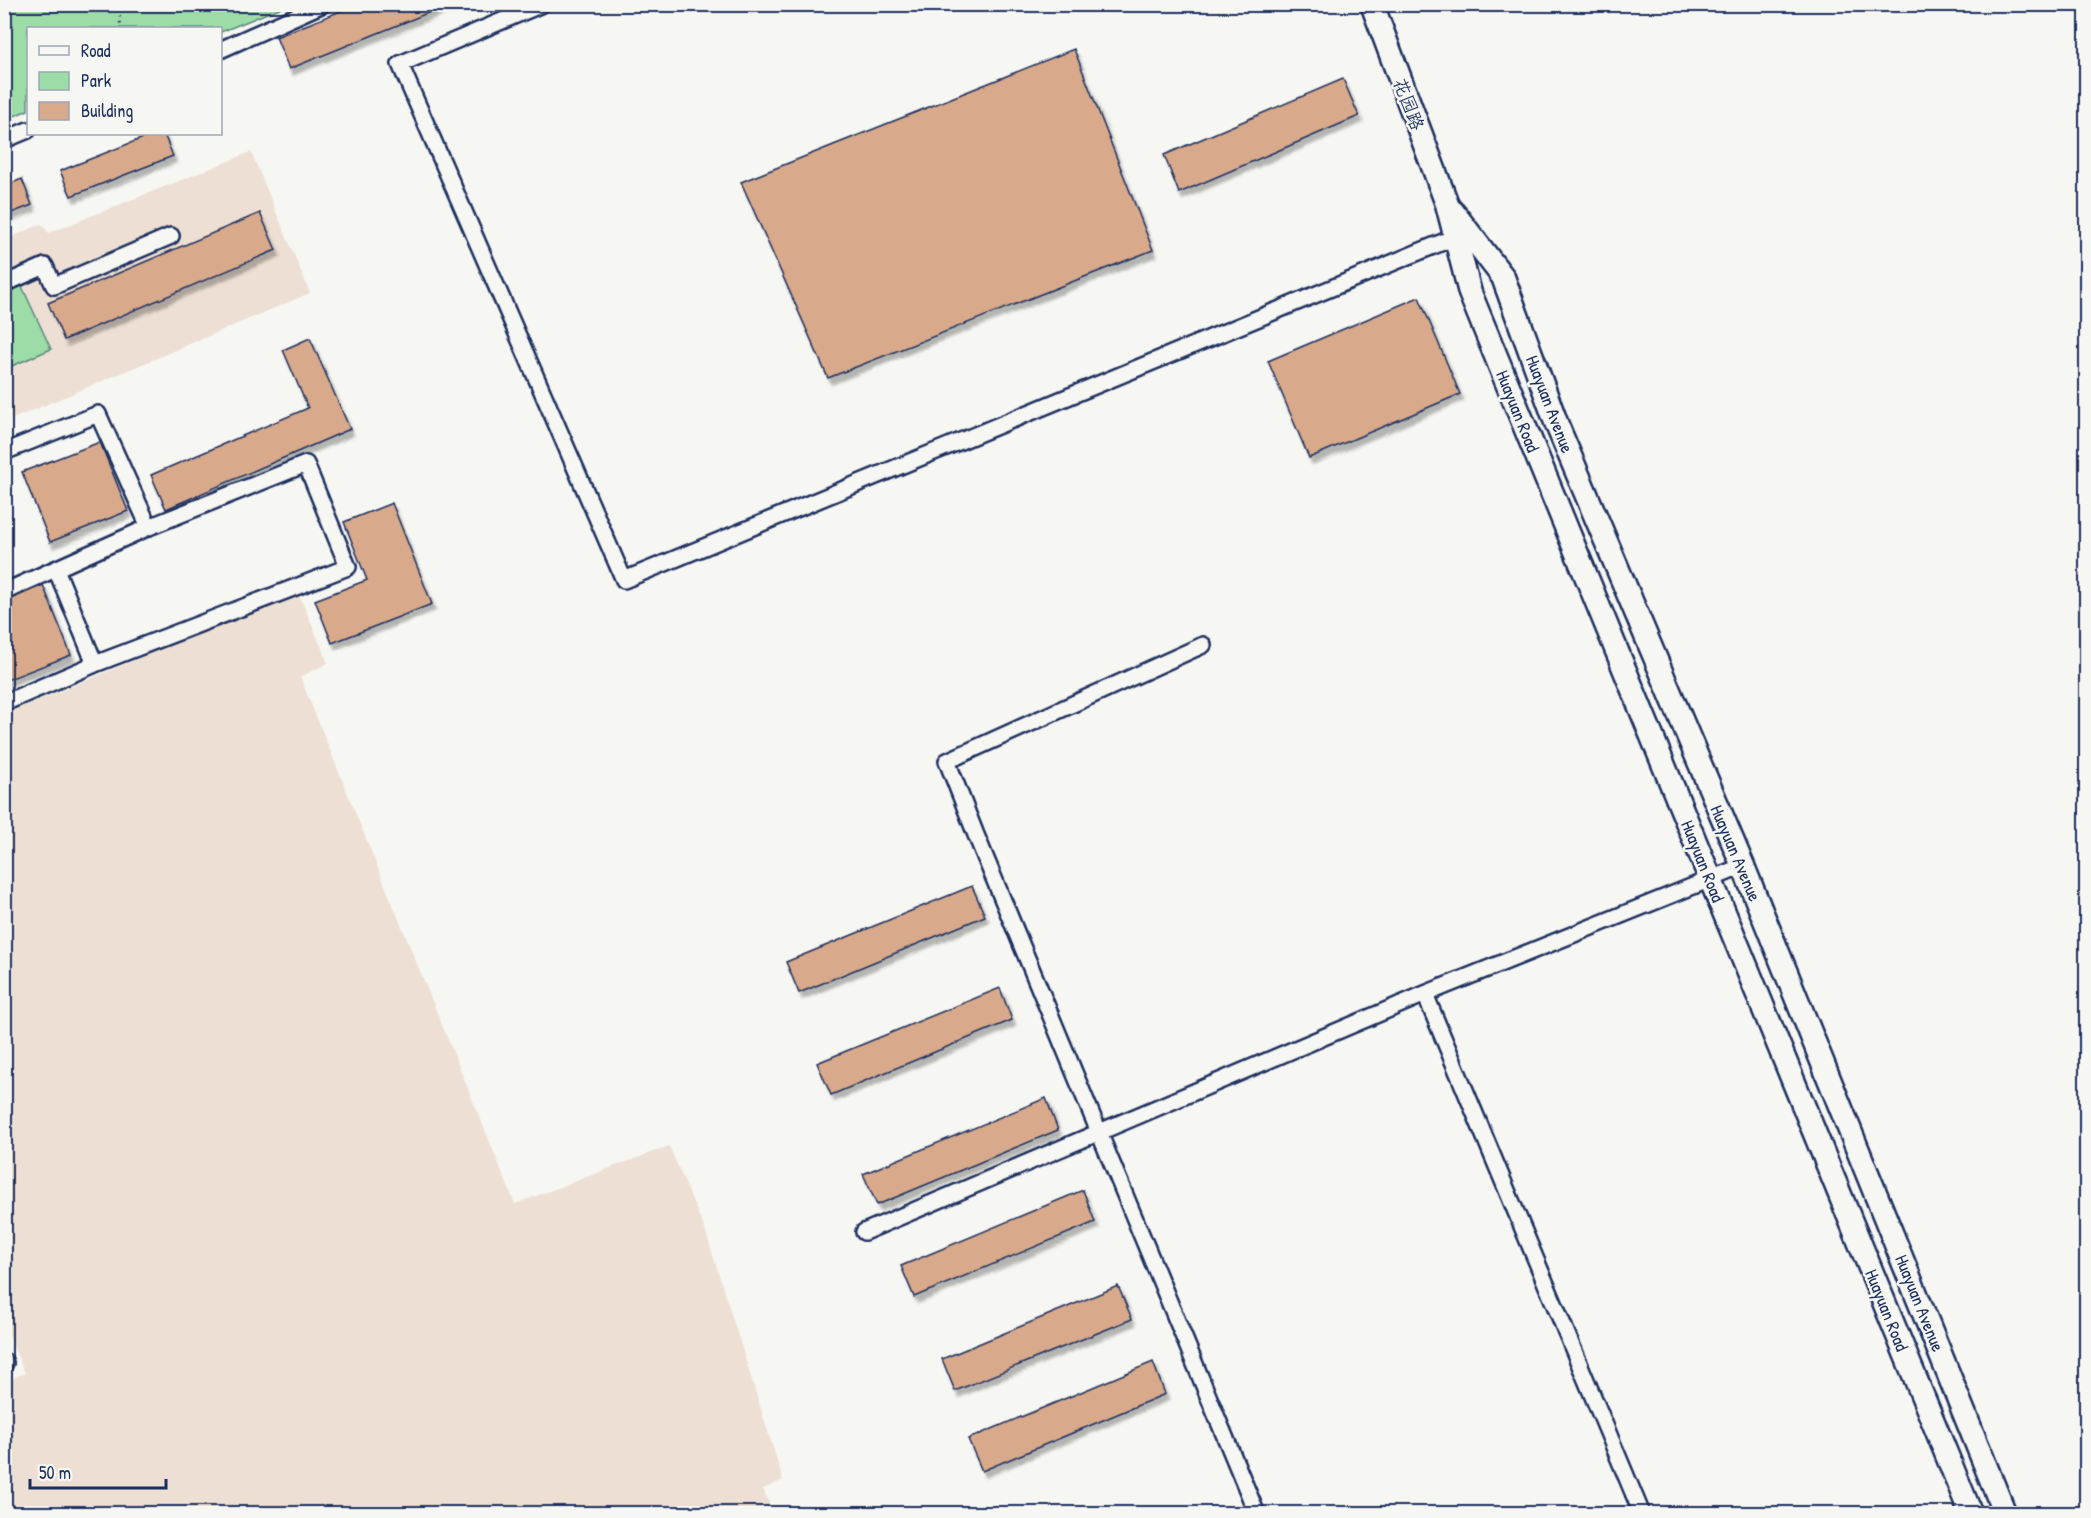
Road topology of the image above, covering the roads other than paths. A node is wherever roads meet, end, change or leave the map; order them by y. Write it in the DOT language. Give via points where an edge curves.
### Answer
graph roads {
  1 [pos="323,4"];
  2 [pos="542,4"];
  3 [pos="1372,4"];
  4 [pos="222,49"];
  5 [pos="27,130"];
  6 [pos="4,140"];
  7 [pos="1447,204"];
  8 [pos="171,236"];
  9 [pos="1455,237"];
  10 [pos="4,284"];
  11 [pos="4,452"];
  12 [pos="149,527"];
  13 [pos="56,569"];
  14 [pos="4,592"];
  15 [pos="1203,645"];
  16 [pos="95,664"];
  17 [pos="4,703"];
  18 [pos="1743,866"];
  19 [pos="1710,879"];
  20 [pos="1425,994"];
  21 [pos="1810,1032"];
  22 [pos="1779,1046"];
  23 [pos="1099,1132"];
  24 [pos="864,1232"];
  25 [pos="1257,1514"];
  26 [pos="1642,1514"];
  27 [pos="1971,1514"];
  28 [pos="2005,1514"];
  1 -- 4 [label="street"];
  2 -- 9 [label="street" via="400,64 624,580"];
  3 -- 7 [label="street, 花园路"];
  5 -- 6 [label="street"];
  7 -- 9 [label="street, Huayuan Road"];
  7 -- 18 [label="street, Huayuan Avenue" via="1503,277 1557,425"];
  8 -- 10 [label="street" via="54,286 45,266"];
  9 -- 19 [label="street, Huayuan Road" via="1470,293"];
  11 -- 12 [label="street" via="98,414"];
  12 -- 13 [label="street"];
  12 -- 16 [label="street" via="306,464 348,567"];
  13 -- 14 [label="street"];
  13 -- 16 [label="street"];
  15 -- 23 [label="street" via="947,761"];
  16 -- 17 [label="street"];
  18 -- 19 [label="street"];
  18 -- 21 [label="street, Huayuan Avenue"];
  19 -- 20 [label="street"];
  19 -- 22 [label="street, Huayuan Road"];
  20 -- 23 [label="street"];
  20 -- 26 [label="street"];
  21 -- 22 [label="street"];
  21 -- 28 [label="street, Huayuan Avenue"];
  22 -- 27 [label="street, Huayuan Road"];
  23 -- 24 [label="street"];
  23 -- 25 [label="street"];
}
